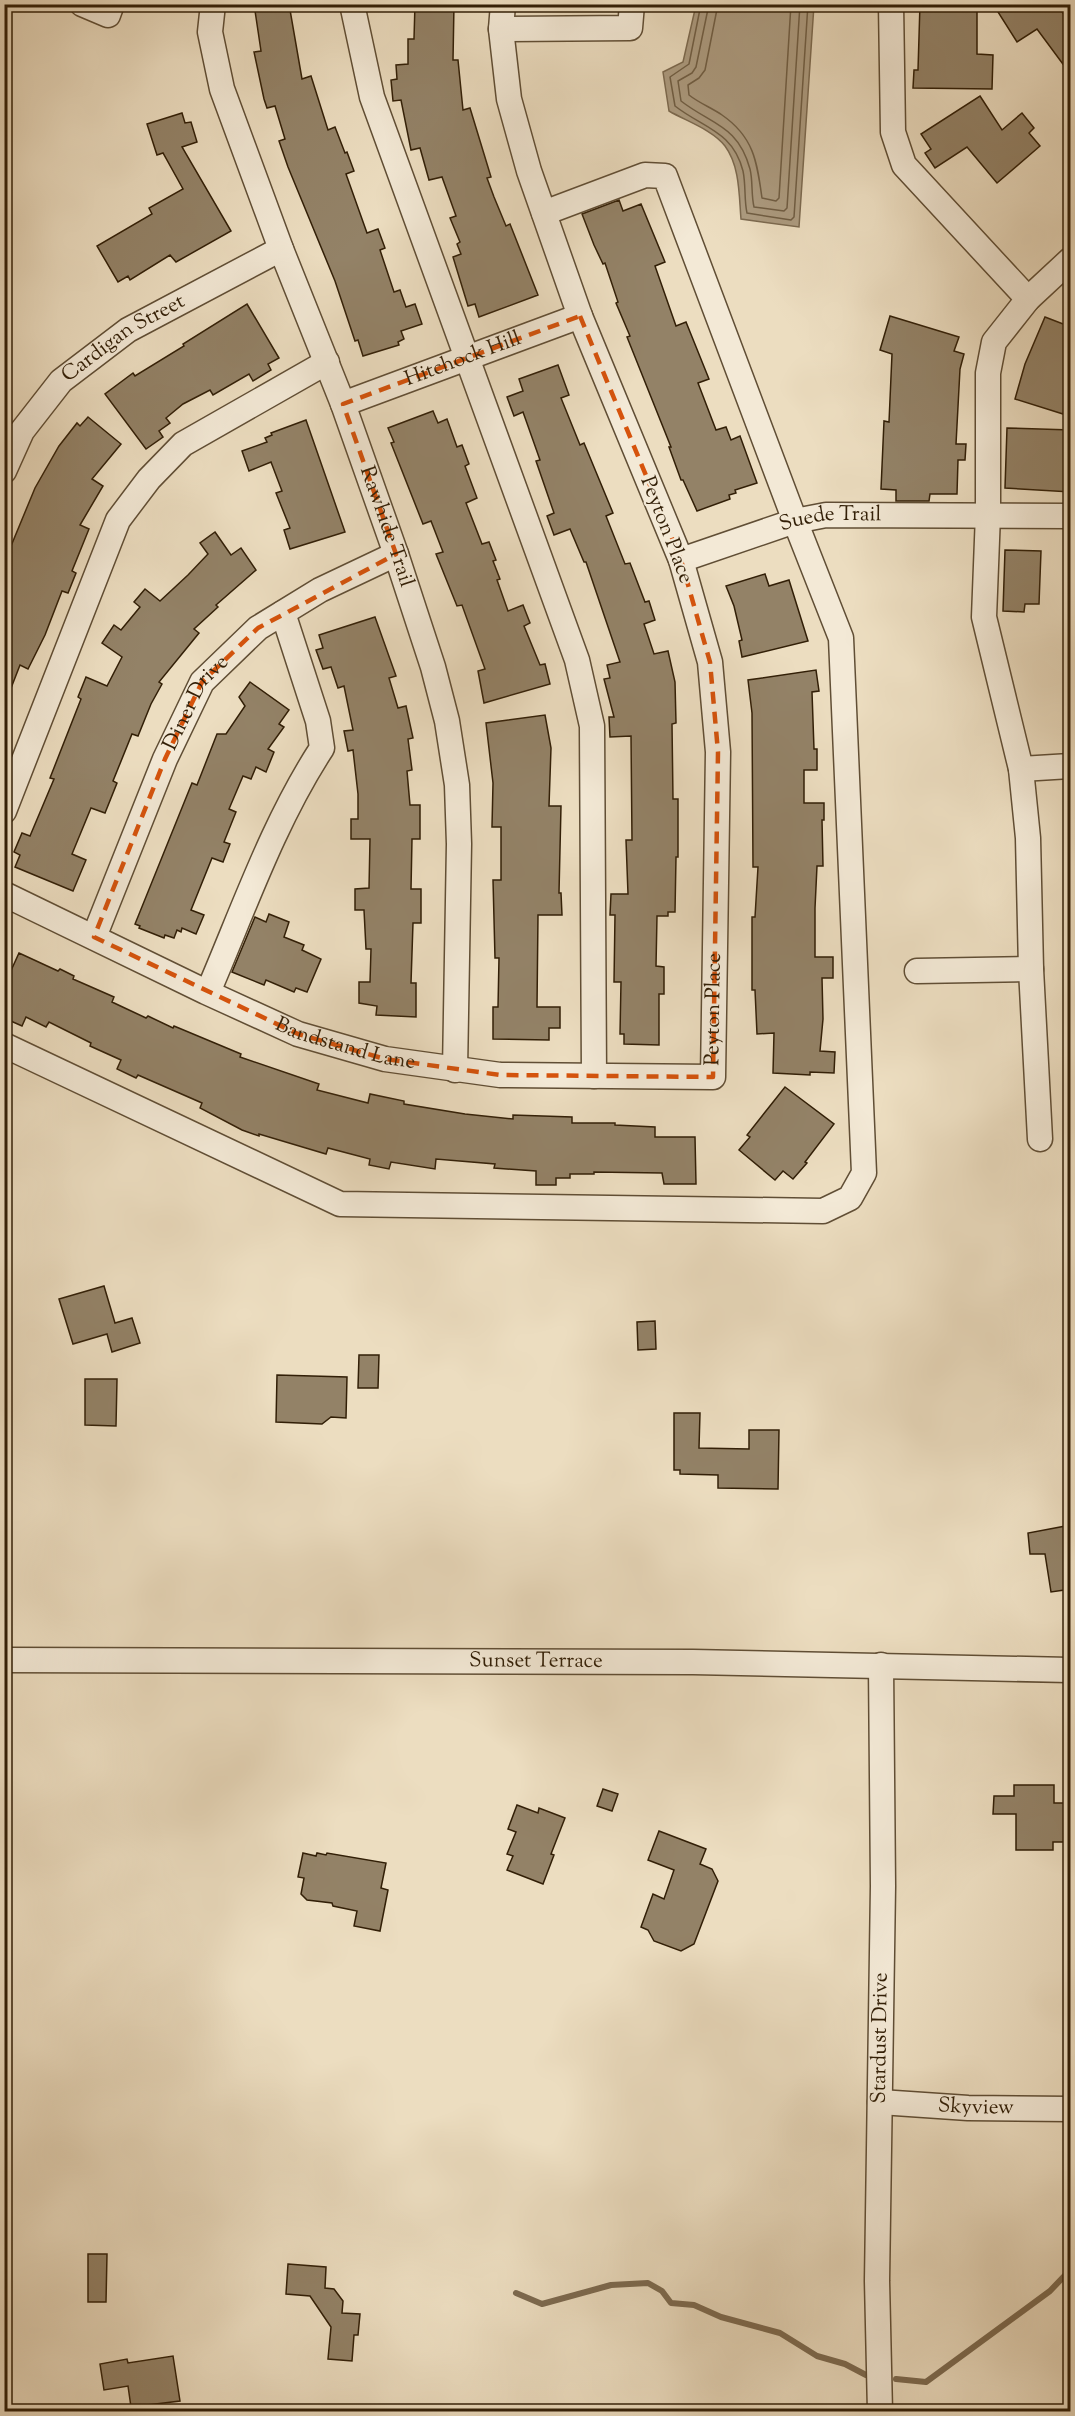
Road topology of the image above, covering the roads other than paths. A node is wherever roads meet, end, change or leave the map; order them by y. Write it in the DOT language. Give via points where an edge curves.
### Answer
graph roads {
  1 [pos="82,4"];
  2 [pos="112,4"];
  3 [pos="213,4"];
  4 [pos="352,4"];
  5 [pos="503,4"];
  6 [pos="632,4"];
  7 [pos="891,4"];
  8 [pos="501,29"];
  9 [pos="544,213"];
  10 [pos="281,249"];
  11 [pos="1071,260"];
  12 [pos="1028,299"];
  13 [pos="580,316"];
  14 [pos="466,359"];
  15 [pos="327,362"];
  16 [pos="343,404"];
  17 [pos="4,471"];
  18 [pos="987,514"];
  19 [pos="1071,516"];
  20 [pos="795,521"];
  21 [pos="396,554"];
  22 [pos="681,560"];
  23 [pos="283,613"];
  24 [pos="1071,766"];
  25 [pos="1022,769"];
  26 [pos="4,812"];
  27 [pos="4,894"];
  28 [pos="94,937"];
  29 [pos="1031,969"];
  30 [pos="917,971"];
  31 [pos="208,993"];
  32 [pos="4,1045"];
  33 [pos="455,1070"];
  34 [pos="594,1076"];
  35 [pos="713,1077"];
  36 [pos="1040,1139"];
  37 [pos="4,1660"];
  38 [pos="881,1665"];
  39 [pos="1068,1670"];
  40 [pos="880,2103"];
  41 [pos="1071,2109"];
  42 [pos="880,2412"];
  1 -- 2 [label="street" via="108,15"];
  3 -- 10 [label="street, Rawhide Trail" via="210,32 222,88"];
  4 -- 14 [label="street" via="372,97"];
  5 -- 8 [label="street, Peyton Place"];
  6 -- 8 [label="street" via="630,27"];
  7 -- 12 [label="street" via="893,132 904,165"];
  8 -- 9 [label="street, Peyton Place" via="509,99"];
  9 -- 13 [label="street, Peyton Place"];
  9 -- 20 [label="street" via="645,175 665,176"];
  10 -- 15 [label="street, Rawhide Trail"];
  10 -- 17 [label="street, Cardigan Street" via="128,330 61,381 22,431"];
  11 -- 12 [label="street"];
  12 -- 18 [label="street" via="994,342 988,373"];
  13 -- 14 [label="street, Hitchock Hill"];
  13 -- 22 [label="street, Peyton Place"];
  14 -- 16 [label="street, Hitchock Hill"];
  14 -- 34 [label="street" via="577,660 592,726"];
  15 -- 16 [label="street, Rawhide Trail"];
  15 -- 26 [label="street" via="183,444 149,478 118,520"];
  16 -- 21 [label="street, Rawhide Trail"];
  18 -- 19 [label="street, Suede Trail"];
  18 -- 20 [label="street, Suede Trail" via="826,515"];
  18 -- 25 [label="street" via="984,617"];
  20 -- 22 [label="street, Suede Trail"];
  20 -- 32 [label="street" via="842,638 864,1173 850,1198 823,1211 340,1204"];
  21 -- 23 [label="street, Diner Drive" via="320,590"];
  21 -- 33 [label="street, Rawhide Trail" via="447,721 457,784"];
  22 -- 35 [label="street, Peyton Place" via="710,662 718,752"];
  23 -- 28 [label="street, Diner Drive" via="258,628 202,682 165,759"];
  23 -- 31 [label="street" via="318,721 322,748 273,841"];
  24 -- 25 [label="street"];
  25 -- 29 [label="street"];
  27 -- 28 [label="street, Bandstand Lane"];
  28 -- 31 [label="street, Bandstand Lane"];
  29 -- 30 [label="street"];
  29 -- 36 [label="street"];
  31 -- 33 [label="street, Bandstand Lane" via="298,1034 385,1059"];
  33 -- 34 [label="street, Bandstand Lane" via="500,1075"];
  34 -- 35 [label="street, Bandstand Lane"];
  37 -- 38 [label="street, Sunset Terrace"];
  38 -- 39 [label="street, Sunset Terrace"];
  38 -- 40 [label="street, Stardust Drive"];
  40 -- 41 [label="street, Skyview"];
  40 -- 42 [label="street, Stardust Drive"];
}
